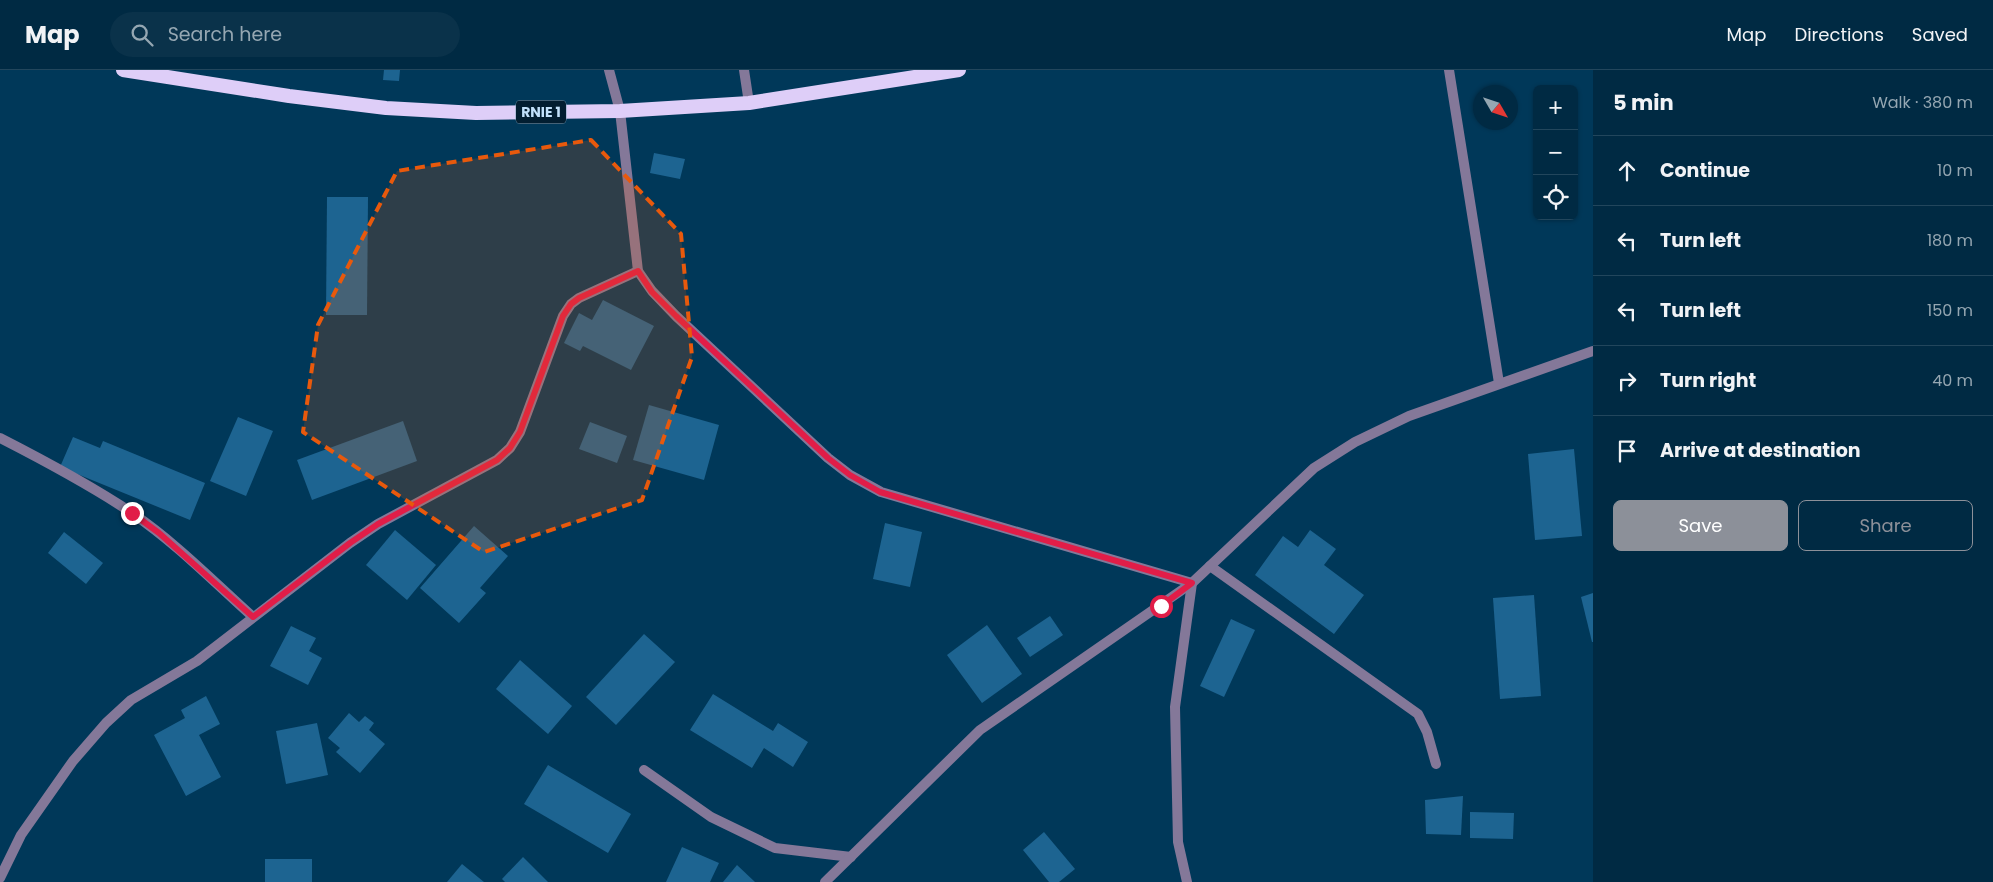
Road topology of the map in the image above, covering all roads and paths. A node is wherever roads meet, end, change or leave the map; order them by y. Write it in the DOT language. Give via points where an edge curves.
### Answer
graph roads {
  1 [pos="123,70"];
  2 [pos="609,70"];
  3 [pos="744,70"];
  4 [pos="959,70"];
  5 [pos="1449,70"];
  6 [pos="749,103"];
  7 [pos="620,111"];
  8 [pos="638,271"];
  9 [pos="1593,351"];
  10 [pos="1500,384"];
  11 [pos="0,438"];
  12 [pos="1210,566"];
  13 [pos="1192,583"];
  14 [pos="253,617"];
  15 [pos="1436,764"];
  16 [pos="644,770"];
  17 [pos="851,857"];
  18 [pos="0,878"];
  19 [pos="825,882"];
  20 [pos="1186,882"];
  1 -- 7 [label="highway, RNIE 1" via="386,108 476,113"];
  2 -- 7 [label="street"];
  3 -- 6 [label="street"];
  4 -- 6 [label="highway, RNIE 1"];
  5 -- 10 [label="street"];
  6 -- 7 [label="highway, RNIE 1"];
  7 -- 8 [label="street"];
  8 -- 13 [label="street" via="652,292 676,316 828,458 880,492"];
  8 -- 14 [label="street" via="571,304 563,316 527,416 510,448 497,460 378,524"];
  9 -- 10 [label="street"];
  10 -- 12 [label="street" via="1409,416 1355,442 1314,468"];
  11 -- 14 [label="street" via="132,513"];
  12 -- 13 [label="street"];
  12 -- 15 [label="street" via="1418,714"];
  13 -- 17 [label="street" via="980,730"];
  13 -- 20 [label="street" via="1176,707 1178,842"];
  14 -- 18 [label="street" via="197,661 131,700 106,723 73,761 21,836"];
  16 -- 17 [label="street" via="711,817 775,848"];
  17 -- 19 [label="street"];
}
